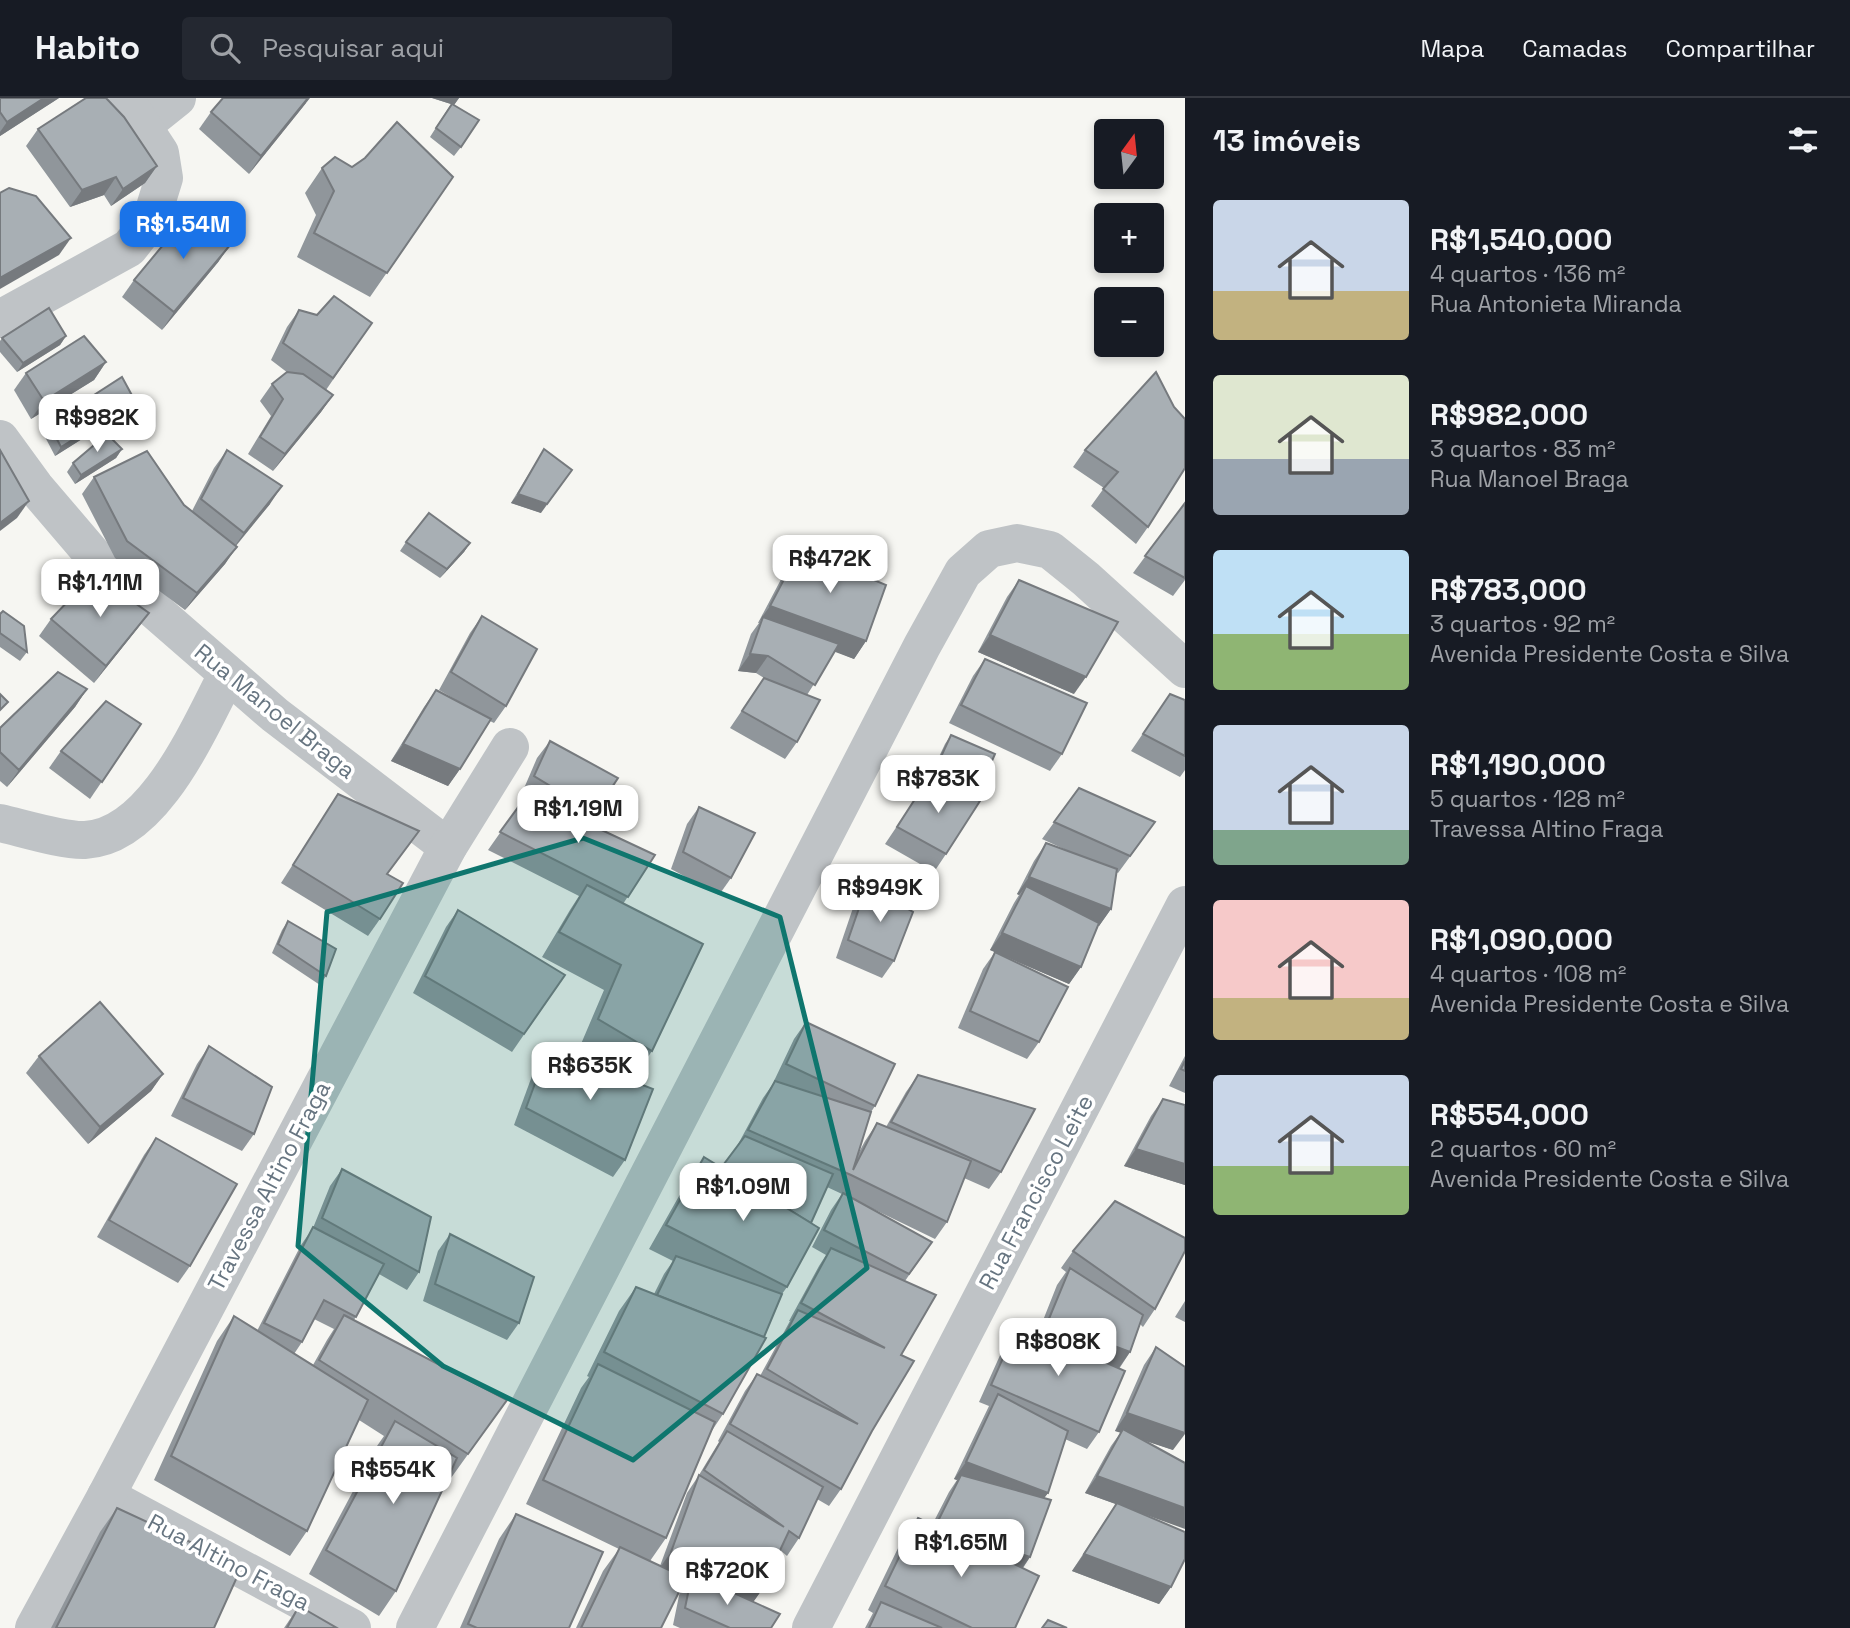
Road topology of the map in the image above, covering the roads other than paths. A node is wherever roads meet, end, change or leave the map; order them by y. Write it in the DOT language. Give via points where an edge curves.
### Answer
graph roads {
  1 [pos="177,98"];
  2 [pos="133,112"];
  3 [pos="0,319"];
  4 [pos="0,439"];
  5 [pos="1185,669"];
  6 [pos="227,675"];
  7 [pos="510,747"];
  8 [pos="0,823"];
  9 [pos="448,847"];
  10 [pos="1185,905"];
  11 [pos="106,1496"];
  12 [pos="34,1628"];
  13 [pos="352,1628"];
  14 [pos="415,1628"];
  15 [pos="811,1628"];
  1 -- 2 [label="street"];
  2 -- 3 [label="street" via="160,153 164,178 151,220 130,248"];
  4 -- 6 [label="street, Rua Manoel Braga" via="99,562"];
  5 -- 14 [label="street" via="1050,550 1017,543 989,550 963,572"];
  6 -- 8 [label="street" via="183,757 156,796 113,834 84,840"];
  6 -- 9 [label="street, Rua Manoel Braga"];
  7 -- 9 [label="street, Travessa Altino Fraga"];
  9 -- 11 [label="street, Travessa Altino Fraga"];
  10 -- 15 [label="street, Rua Francisco Leite"];
  11 -- 12 [label="street, Travessa Altino Fraga"];
  11 -- 13 [label="street, Rua Altino Fraga"];
}
